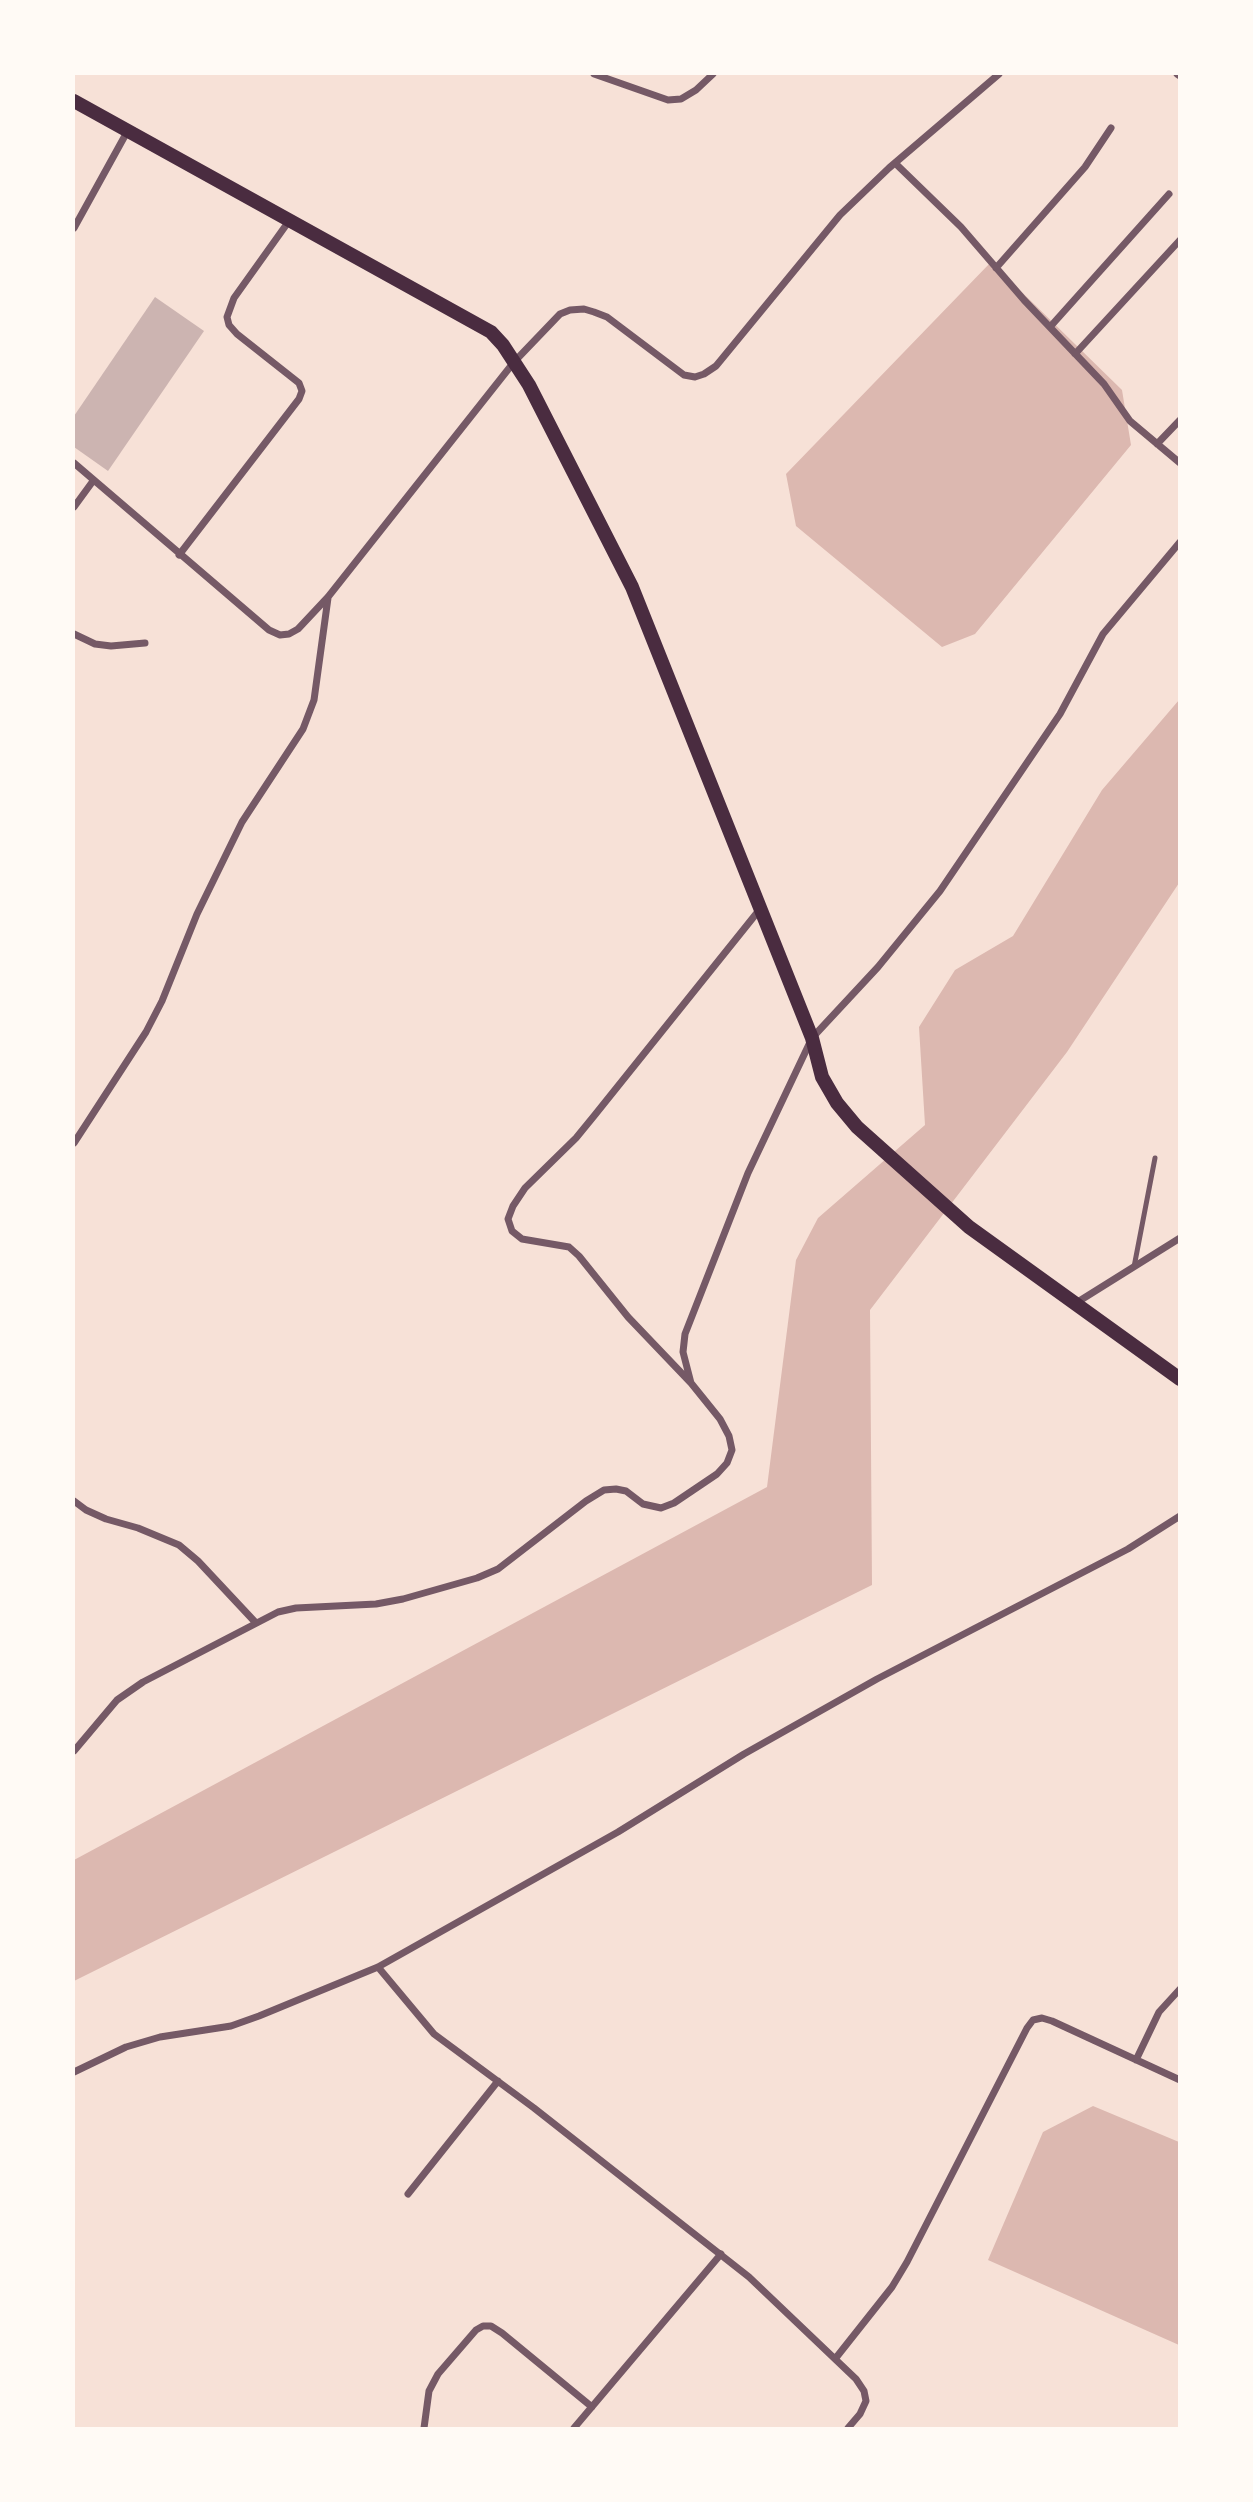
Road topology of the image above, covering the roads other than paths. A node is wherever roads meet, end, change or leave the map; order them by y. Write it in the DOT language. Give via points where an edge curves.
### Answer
graph roads {
  1 [pos="594,74"];
  2 [pos="713,74"];
  3 [pos="999,74"];
  4 [pos="74,101"];
  5 [pos="1111,128"];
  6 [pos="127,132"];
  7 [pos="895,163"];
  8 [pos="1169,194"];
  9 [pos="289,221"];
  10 [pos="74,228"];
  11 [pos="1180,240"];
  12 [pos="996,268"];
  13 [pos="1050,327"];
  14 [pos="1075,354"];
  15 [pos="514,362"];
  16 [pos="1180,420"];
  17 [pos="1157,444"];
  18 [pos="74,463"];
  19 [pos="1180,463"];
  20 [pos="93,481"];
  21 [pos="74,507"];
  22 [pos="1180,542"];
  23 [pos="179,555"];
  24 [pos="328,597"];
  25 [pos="74,634"];
  26 [pos="145,643"];
  27 [pos="760,908"];
  28 [pos="812,1038"];
  29 [pos="74,1143"];
  30 [pos="1154,1158"];
  31 [pos="1180,1238"];
  32 [pos="1134,1267"];
  33 [pos="1075,1303"];
  34 [pos="1180,1379"];
  35 [pos="691,1383"];
  36 [pos="74,1501"];
  37 [pos="1180,1516"];
  38 [pos="256,1623"];
  39 [pos="74,1751"];
  40 [pos="378,1967"];
  41 [pos="1180,1989"];
  42 [pos="1136,2060"];
  43 [pos="74,2072"];
  44 [pos="1180,2080"];
  45 [pos="498,2081"];
  46 [pos="408,2194"];
  47 [pos="721,2254"];
  48 [pos="835,2359"];
  49 [pos="592,2407"];
  50 [pos="424,2428"];
  51 [pos="574,2428"];
  52 [pos="848,2428"];
  1 -- 2 [label="street" via="668,100 681,99"];
  3 -- 7 [label="street"];
  4 -- 6 [label="main road"];
  5 -- 12 [label="street" via="1070,185"];
  6 -- 9 [label="main road"];
  6 -- 10 [label="street"];
  7 -- 12 [label="street"];
  7 -- 15 [label="street" via="840,215 716,366 704,374 684,375 607,317 584,309 560,314"];
  8 -- 13 [label="street"];
  9 -- 15 [label="main road" via="491,332"];
  9 -- 23 [label="street" via="234,298 227,317 237,334 291,374 302,391"];
  11 -- 14 [label="street"];
  12 -- 13 [label="street"];
  13 -- 14 [label="street"];
  14 -- 17 [label="street" via="1130,421"];
  15 -- 24 [label="street"];
  15 -- 27 [label="main road" via="632,587"];
  16 -- 17 [label="street"];
  17 -- 19 [label="street"];
  18 -- 20 [label="street"];
  20 -- 21 [label="street"];
  20 -- 23 [label="street"];
  22 -- 28 [label="street" via="1103,634 1060,714 940,891"];
  23 -- 24 [label="street" via="280,635 298,629"];
  24 -- 29 [label="street" via="313,700 303,729 242,822 146,1032"];
  25 -- 26 [label="street" via="95,644"];
  27 -- 28 [label="main road"];
  27 -- 35 [label="street" via="594,1116 525,1188 508,1220 522,1239 569,1247"];
  28 -- 33 [label="main road" via="822,1077 857,1127 969,1227"];
  28 -- 35 [label="street" via="748,1173 685,1334 683,1352"];
  30 -- 32 [label="lane"];
  31 -- 32 [label="street"];
  32 -- 33 [label="street"];
  33 -- 34 [label="main road"];
  35 -- 38 [label="street" via="720,1419 732,1450 717,1474 674,1503 652,1507 626,1491 604,1490 498,1569 477,1578 376,1604 296,1608"];
  36 -- 38 [label="street" via="106,1519 179,1545"];
  37 -- 40 [label="street" via="1128,1549 768,1740 618,1832"];
  38 -- 39 [label="street" via="134,1688 117,1700"];
  40 -- 43 [label="street" via="231,2026 137,2043"];
  40 -- 45 [label="street" via="434,2034"];
  41 -- 42 [label="street" via="1160,2012"];
  42 -- 44 [label="street"];
  42 -- 48 [label="street" via="1052,2021 1033,2020 907,2262"];
  45 -- 46 [label="street"];
  45 -- 47 [label="street"];
  47 -- 48 [label="street"];
  47 -- 49 [label="street"];
  48 -- 52 [label="street" via="864,2390 866,2401"];
  49 -- 50 [label="street" via="502,2333 483,2326 438,2374 429,2391"];
  49 -- 51 [label="street"];
}
